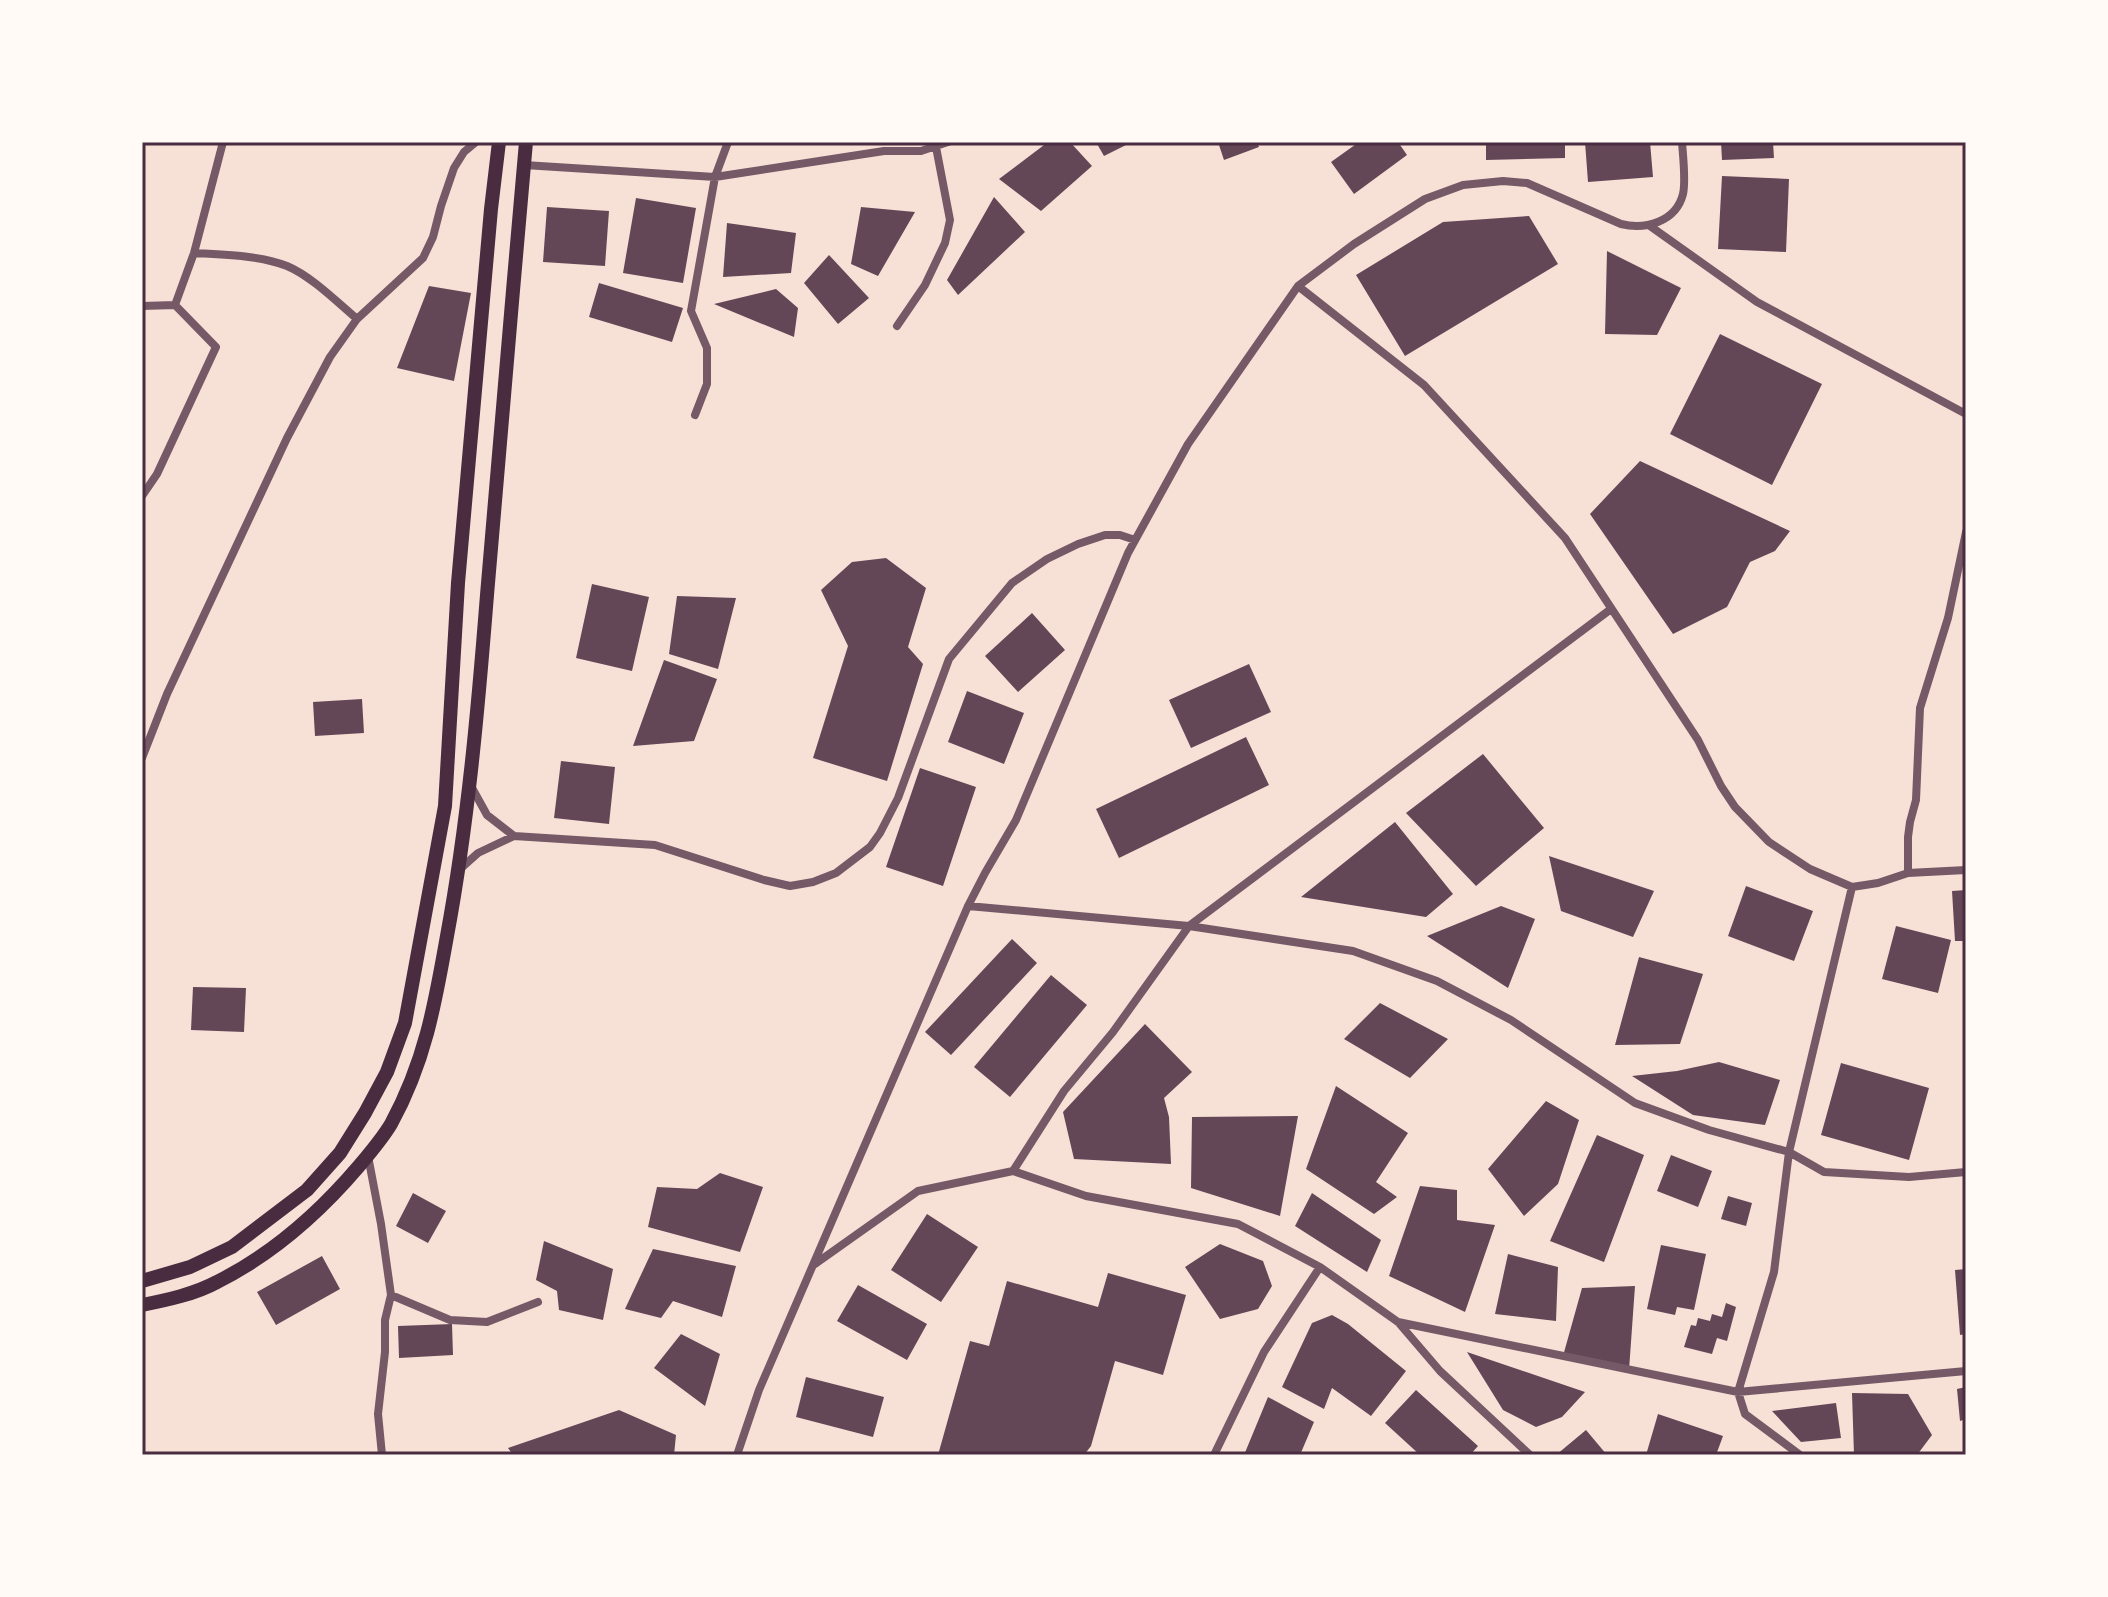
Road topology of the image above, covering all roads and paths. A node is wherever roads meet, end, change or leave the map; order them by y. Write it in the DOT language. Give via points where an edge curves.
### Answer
graph roads {
  1 [pos="223,142"];
  2 [pos="476,142"];
  3 [pos="499,142"];
  4 [pos="526,142"];
  5 [pos="728,142"];
  6 [pos="948,142"];
  7 [pos="1682,142"];
  8 [pos="936,147"];
  9 [pos="524,165"];
  10 [pos="715,177"];
  11 [pos="1650,226"];
  12 [pos="194,253"];
  13 [pos="1298,286"];
  14 [pos="175,305"];
  15 [pos="142,306"];
  16 [pos="357,319"];
  17 [pos="897,326"];
  18 [pos="1966,414"];
  19 [pos="695,415"];
  20 [pos="142,496"];
  21 [pos="1966,532"];
  22 [pos="1135,540"];
  23 [pos="1611,609"];
  24 [pos="142,758"];
  25 [pos="471,785"];
  26 [pos="514,836"];
  27 [pos="458,870"];
  28 [pos="1966,870"];
  29 [pos="1908,873"];
  30 [pos="1852,887"];
  31 [pos="968,906"];
  32 [pos="1189,926"];
  33 [pos="1789,1152"];
  34 [pos="367,1155"];
  35 [pos="1013,1171"];
  36 [pos="1966,1172"];
  37 [pos="813,1265"];
  38 [pos="1320,1267"];
  39 [pos="142,1281"];
  40 [pos="391,1295"];
  41 [pos="538,1302"];
  42 [pos="142,1305"];
  43 [pos="1398,1322"];
  44 [pos="1966,1371"];
  45 [pos="1738,1392"];
  46 [pos="382,1455"];
  47 [pos="737,1455"];
  48 [pos="1214,1455"];
  49 [pos="1530,1455"];
  50 [pos="1800,1455"];
  1 -- 12 [label="street"];
  2 -- 16 [label="street" via="454,168 423,258"];
  3 -- 39 [label="main road" via="458,583 445,806 405,1023 365,1113 340,1153 307,1190 232,1247"];
  4 -- 9 [label="main road"];
  5 -- 10 [label="street"];
  6 -- 8 [label="street"];
  7 -- 11 [label="street" via="1683,193 1665,219"];
  8 -- 10 [label="street"];
  8 -- 17 [label="street" via="950,220 945,243"];
  9 -- 10 [label="street"];
  9 -- 25 [label="main road"];
  10 -- 19 [label="street" via="691,311 707,348 707,384"];
  11 -- 13 [label="street" via="1621,224 1527,183 1463,185 1425,199"];
  11 -- 18 [label="street" via="1757,302"];
  12 -- 14 [label="street"];
  12 -- 16 [label="street" via="259,258 290,267"];
  13 -- 22 [label="street" via="1188,444"];
  13 -- 23 [label="street" via="1424,385 1565,538"];
  14 -- 15 [label="street"];
  14 -- 20 [label="street" via="216,347"];
  16 -- 24 [label="street" via="330,357 287,438"];
  21 -- 29 [label="street" via="1948,618 1920,708"];
  22 -- 26 [label="street" via="1105,535 1078,544 1012,583 949,659 880,833 836,873 790,886 655,845"];
  22 -- 31 [label="street" via="1016,820"];
  23 -- 30 [label="street" via="1698,740 1735,807 1789,856"];
  23 -- 32 [label="street"];
  25 -- 26 [label="street" via="487,815"];
  25 -- 27 [label="main road"];
  26 -- 27 [label="street" via="478,853"];
  27 -- 34 [label="main road" via="427,1038 389,1127"];
  28 -- 29 [label="street"];
  29 -- 30 [label="street"];
  30 -- 33 [label="street"];
  31 -- 32 [label="street"];
  31 -- 37 [label="street"];
  32 -- 33 [label="street" via="1353,951 1437,981 1511,1020 1635,1103"];
  32 -- 35 [label="street" via="1064,1091"];
  33 -- 36 [label="street" via="1824,1172 1909,1177"];
  33 -- 45 [label="street" via="1774,1272"];
  34 -- 40 [label="street"];
  34 -- 42 [label="main road" via="312,1216 259,1259 214,1284"];
  35 -- 37 [label="street" via="918,1191"];
  35 -- 38 [label="street" via="1086,1196 1238,1224"];
  37 -- 47 [label="street"];
  38 -- 43 [label="street"];
  38 -- 48 [label="street" via="1264,1352"];
  40 -- 41 [label="street" via="450,1320 487,1322"];
  40 -- 46 [label="street" via="378,1414"];
  43 -- 45 [label="street"];
  43 -- 49 [label="street" via="1440,1371"];
  44 -- 45 [label="street"];
  45 -- 50 [label="street" via="1745,1414"];
}
